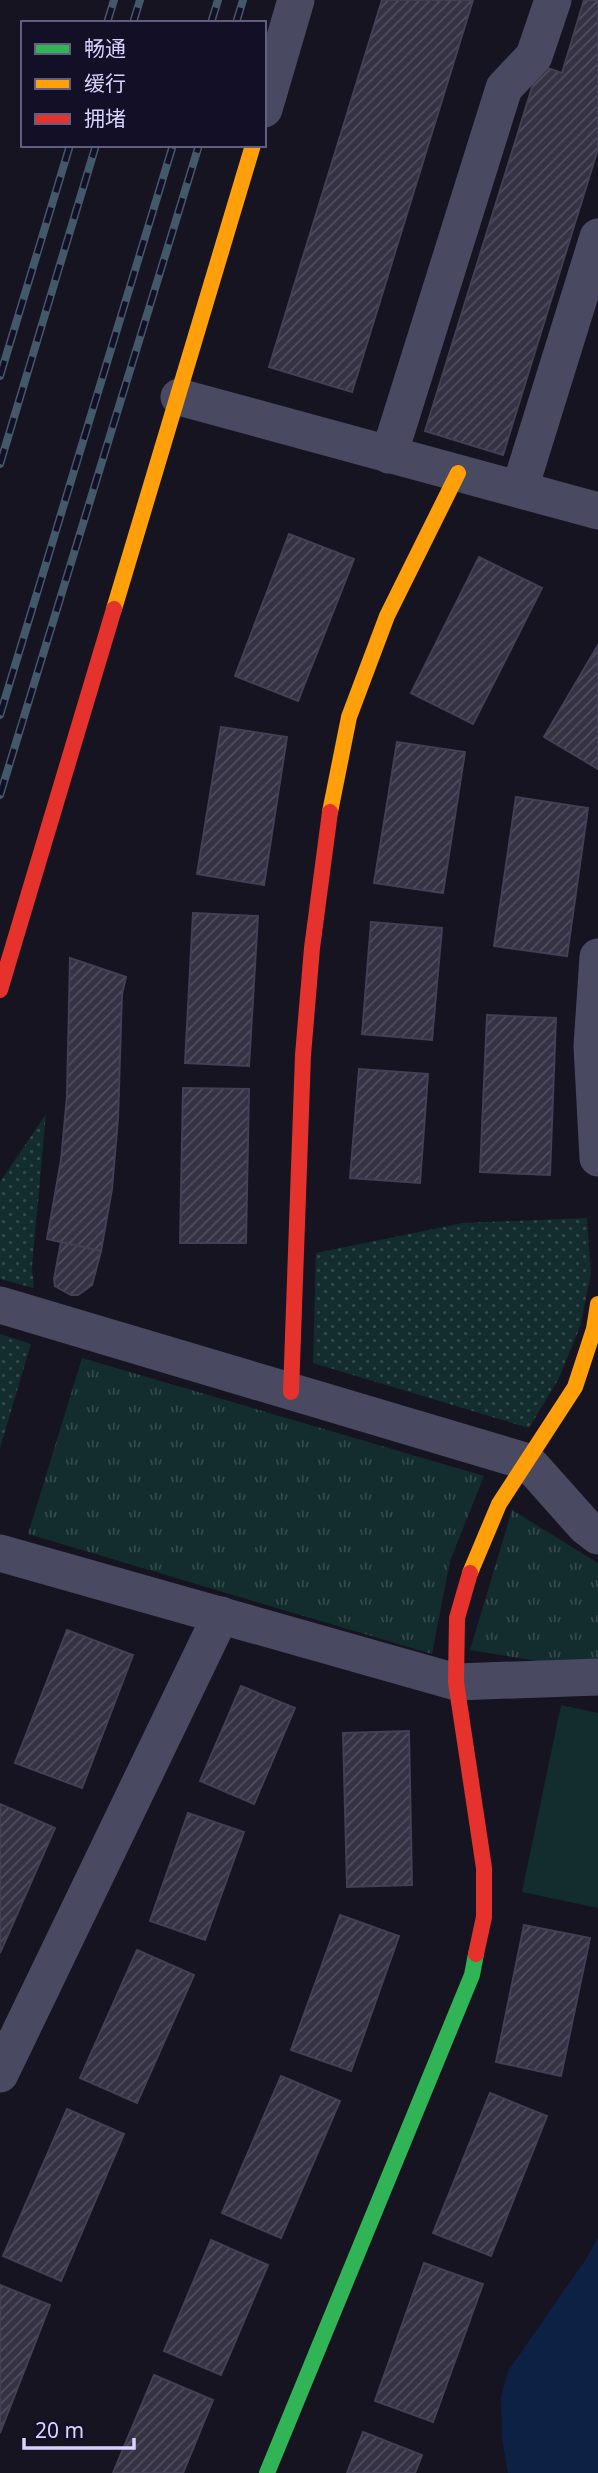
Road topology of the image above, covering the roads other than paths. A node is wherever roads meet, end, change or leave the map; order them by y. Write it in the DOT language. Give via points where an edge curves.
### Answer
graph roads {
  1 [pos="296,0"];
  2 [pos="553,0"];
  3 [pos="266,101"];
  4 [pos="252,147"];
  5 [pos="598,237"];
  6 [pos="179,397"];
  7 [pos="389,455"];
  8 [pos="458,472"];
  9 [pos="520,488"];
  10 [pos="598,511"];
  11 [pos="598,957"];
  12 [pos="0,990"];
  13 [pos="598,1158"];
  14 [pos="598,1304"];
  15 [pos="0,1305"];
  16 [pos="291,1392"];
  17 [pos="528,1462"];
  18 [pos="598,1536"];
  19 [pos="0,1553"];
  20 [pos="221,1615"];
  21 [pos="598,1677"];
  22 [pos="456,1682"];
  23 [pos="0,2074"];
  24 [pos="267,2473"];
  1 -- 3 [label="street"];
  2 -- 7 [label="street" via="534,56 504,88"];
  4 -- 6 [label="street"];
  5 -- 9 [label="street"];
  6 -- 7 [label="street"];
  6 -- 12 [label="street"];
  7 -- 8 [label="street"];
  8 -- 9 [label="street"];
  8 -- 16 [label="street" via="387,616 363,679 349,717 328,820 303,1055"];
  9 -- 10 [label="street"];
  11 -- 13 [label="street" via="592,1046"];
  14 -- 17 [label="street" via="575,1387"];
  15 -- 16 [label="street"];
  16 -- 17 [label="street"];
  17 -- 18 [label="street"];
  17 -- 22 [label="street" via="499,1504 472,1567 457,1618"];
  19 -- 20 [label="street"];
  20 -- 22 [label="street"];
  20 -- 23 [label="street"];
  21 -- 22 [label="street"];
  22 -- 24 [label="street" via="484,1868 484,1917 472,1975"];
}
